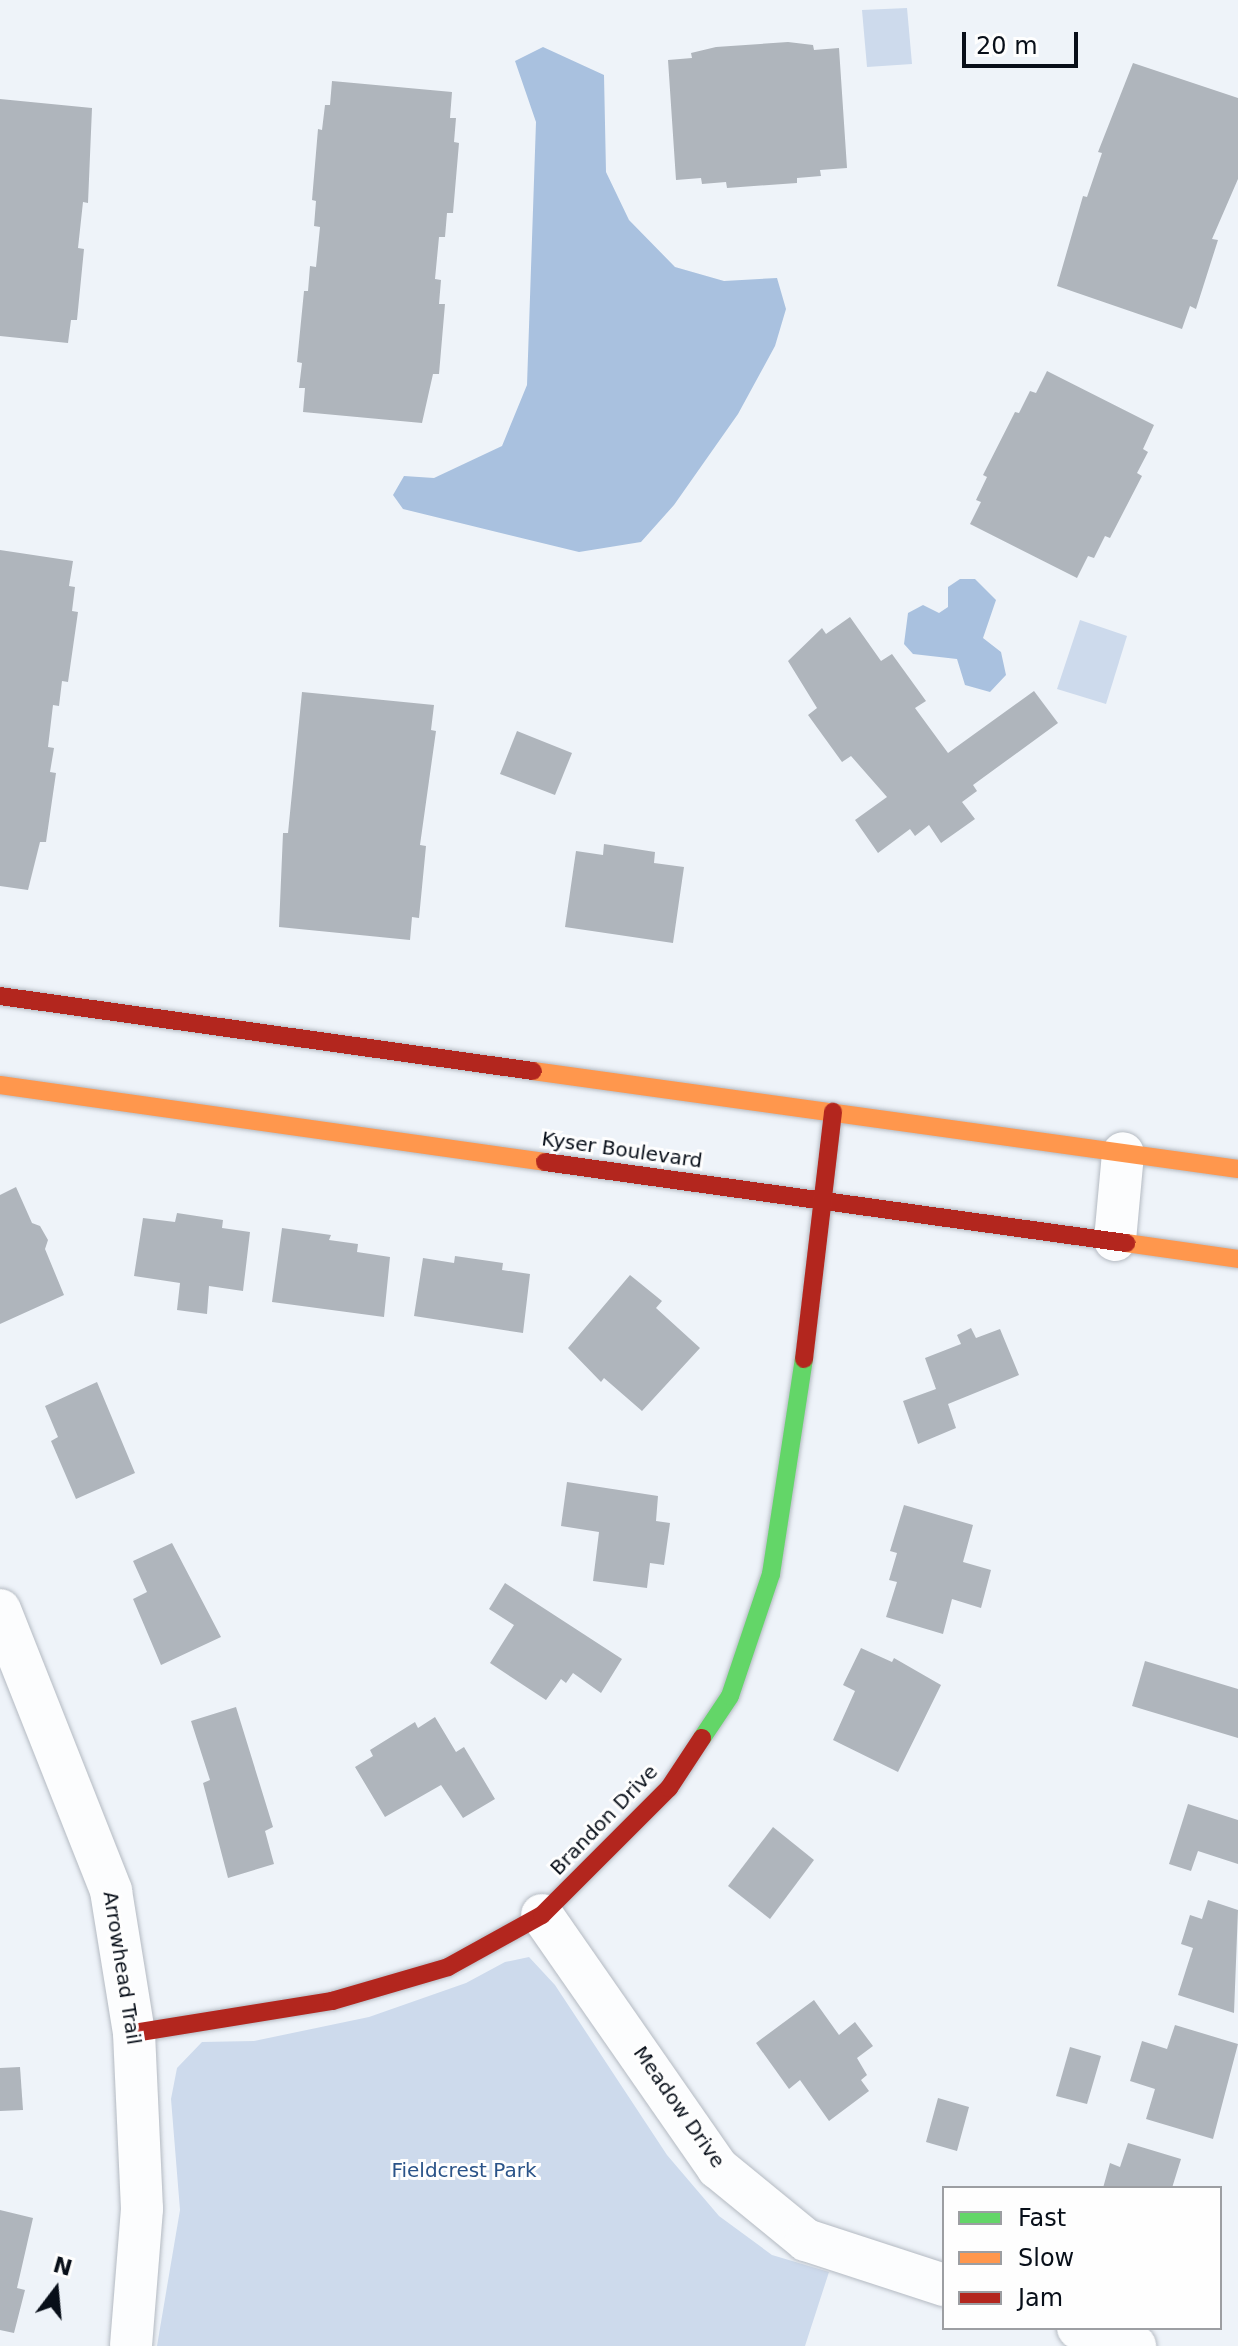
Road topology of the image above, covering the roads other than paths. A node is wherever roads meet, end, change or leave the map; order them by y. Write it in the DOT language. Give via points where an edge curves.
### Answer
graph roads {
  1 [pos="0,996"];
  2 [pos="0,1085"];
  3 [pos="833,1112"];
  4 [pos="1123,1153"];
  5 [pos="1238,1169"];
  6 [pos="825,1201"];
  7 [pos="1115,1240"];
  8 [pos="1238,1259"];
  9 [pos="0,1610"];
  10 [pos="542,1915"];
  11 [pos="134,2033"];
  12 [pos="942,2284"];
  13 [pos="1084,2330"];
  14 [pos="131,2346"];
  15 [pos="1135,2346"];
  1 -- 3 [label="street"];
  2 -- 6 [label="street, Kyser Boulevard"];
  3 -- 4 [label="street"];
  3 -- 6 [label="street, Brandon Drive"];
  4 -- 5 [label="street"];
  4 -- 7 [label="street"];
  6 -- 7 [label="street, Kyser Boulevard"];
  6 -- 10 [label="street, Brandon Drive" via="794,1446 771,1574 730,1696 669,1788"];
  7 -- 8 [label="street, Kyser Boulevard"];
  9 -- 11 [label="street, Arrowhead Trail" via="111,1891"];
  10 -- 11 [label="street, Brandon Drive" via="448,1967 332,2001"];
  10 -- 12 [label="street, Meadow Drive" via="718,2168 806,2240"];
  11 -- 14 [label="street, Arrowhead Trail" via="142,2209"];
  13 -- 15 [label="street"];
}
